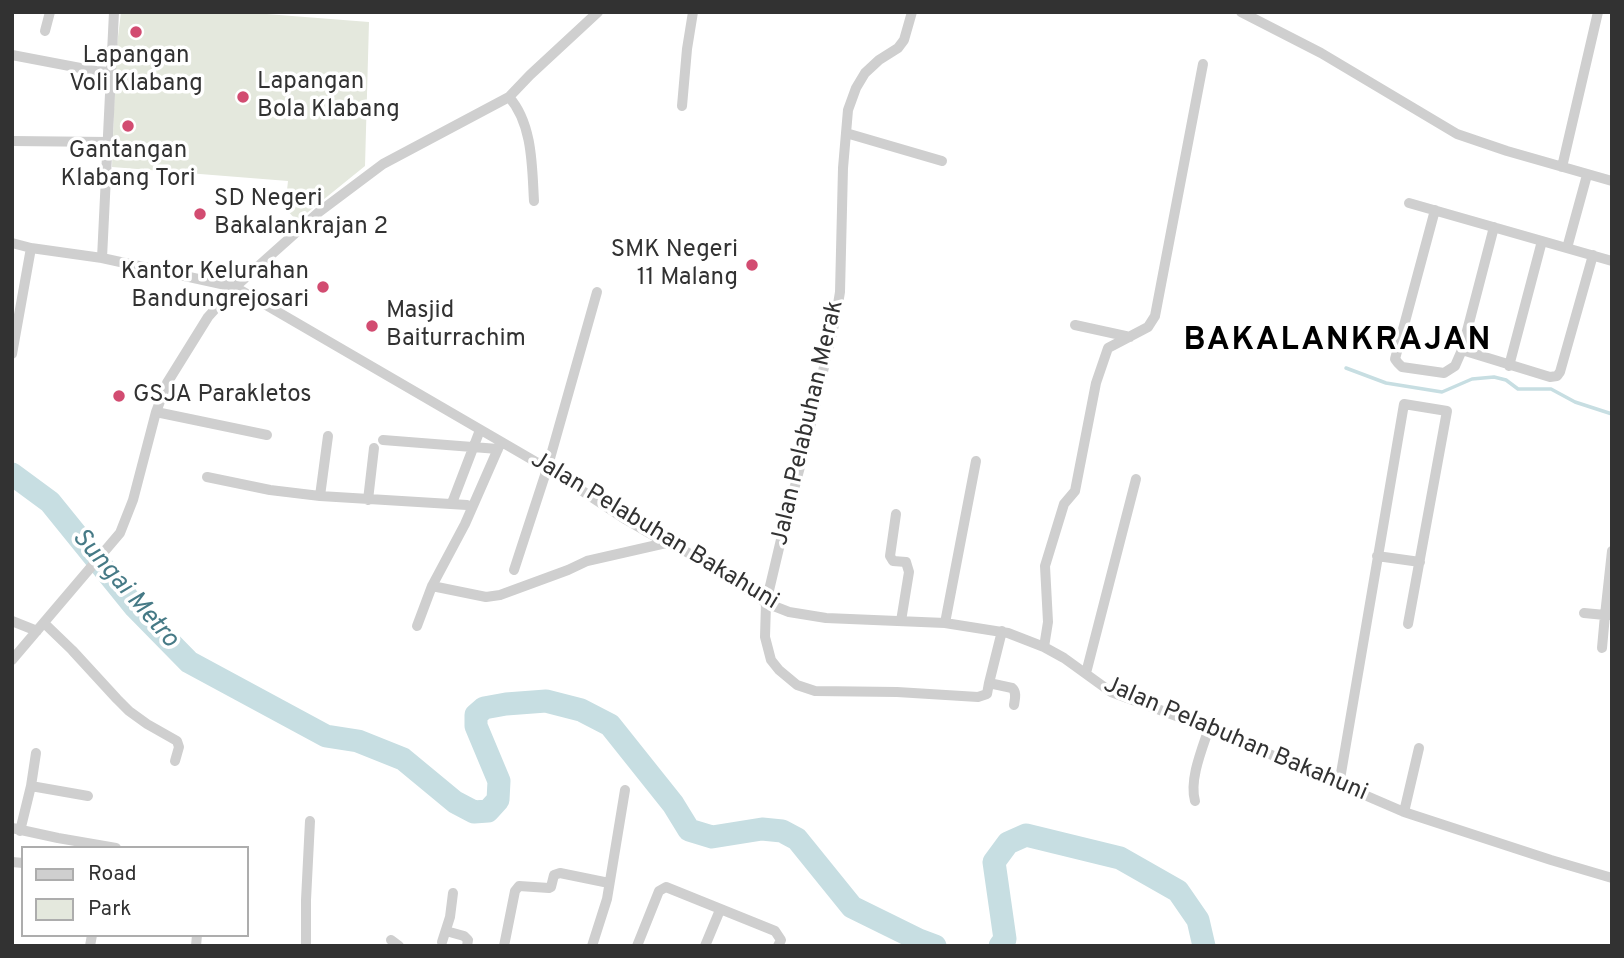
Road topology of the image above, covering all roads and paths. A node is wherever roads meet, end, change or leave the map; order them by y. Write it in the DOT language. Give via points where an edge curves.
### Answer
graph roads {
  1 [pos="50,12"];
  2 [pos="114,12"];
  3 [pos="598,12"];
  4 [pos="693,12"];
  5 [pos="912,12"];
  6 [pos="1241,12"];
  7 [pos="1598,12"];
  8 [pos="1262,17"];
  9 [pos="46,32"];
  10 [pos="12,55"];
  11 [pos="1203,64"];
  12 [pos="110,72"];
  13 [pos="509,97"];
  14 [pos="682,106"];
  15 [pos="846,133"];
  16 [pos="12,141"];
  17 [pos="109,142"];
  18 [pos="942,160"];
  19 [pos="1562,167"];
  20 [pos="1587,174"];
  21 [pos="1612,181"];
  22 [pos="534,201"];
  23 [pos="1409,203"];
  24 [pos="1435,210"];
  25 [pos="1494,227"];
  26 [pos="1542,241"];
  27 [pos="12,243"];
  28 [pos="31,248"];
  29 [pos="1567,248"];
  30 [pos="1593,256"];
  31 [pos="102,258"];
  32 [pos="1612,261"];
  33 [pos="235,286"];
  34 [pos="597,292"];
  35 [pos="1075,325"];
  36 [pos="1130,337"];
  37 [pos="1462,350"];
  38 [pos="12,354"];
  39 [pos="1509,366"];
  40 [pos="156,412"];
  41 [pos="480,430"];
  42 [pos="267,436"];
  43 [pos="328,436"];
  44 [pos="499,445"];
  45 [pos="473,447"];
  46 [pos="976,461"];
  47 [pos="547,469"];
  48 [pos="207,477"];
  49 [pos="1136,479"];
  50 [pos="320,496"];
  51 [pos="369,500"];
  52 [pos="452,503"];
  53 [pos="467,506"];
  54 [pos="897,514"];
  55 [pos="666,543"];
  56 [pos="1612,551"];
  57 [pos="1377,556"];
  58 [pos="1420,562"];
  59 [pos="514,570"];
  60 [pos="432,586"];
  61 [pos="766,604"];
  62 [pos="1584,613"];
  63 [pos="1608,615"];
  64 [pos="12,621"];
  65 [pos="901,621"];
  66 [pos="944,623"];
  67 [pos="1408,624"];
  68 [pos="417,626"];
  69 [pos="40,627"];
  70 [pos="1002,631"];
  71 [pos="1044,647"];
  72 [pos="1602,648"];
  73 [pos="12,660"];
  74 [pos="1086,673"];
  75 [pos="989,683"];
  76 [pos="1014,705"];
  77 [pos="1209,728"];
  78 [pos="1419,748"];
  79 [pos="36,753"];
  80 [pos="175,761"];
  81 [pos="1339,785"];
  82 [pos="31,786"];
  83 [pos="625,790"];
  84 [pos="88,796"];
  85 [pos="1195,801"];
  86 [pos="1404,811"];
  87 [pos="310,821"];
  88 [pos="16,830"];
  89 [pos="105,846"];
  90 [pos="1612,878"];
  91 [pos="609,883"];
  92 [pos="453,893"];
  93 [pos="720,910"];
  94 [pos="306,946"];
  95 [pos="467,946"];
  96 [pos="504,946"];
  97 [pos="592,946"];
  98 [pos="637,946"];
  99 [pos="705,946"];
  100 [pos="778,946"];
  1 -- 9 [label="street"];
  2 -- 12 [label="street"];
  3 -- 13 [label="street"];
  4 -- 14 [label="street"];
  5 -- 15 [label="street, Jalan Pelabuhan Merak" via="898,48 859,81 848,110"];
  6 -- 8 [label="street"];
  7 -- 19 [label="street"];
  8 -- 19 [label="street" via="1457,135"];
  10 -- 12 [label="street"];
  11 -- 36 [label="street" via="1155,316 1148,327"];
  12 -- 17 [label="street"];
  13 -- 22 [label="street" via="523,121"];
  13 -- 33 [label="street" via="383,164 319,212"];
  15 -- 18 [label="street"];
  15 -- 61 [label="street, Jalan Pelabuhan Merak" via="836,316"];
  16 -- 17 [label="street"];
  17 -- 31 [label="street"];
  19 -- 20 [label="street"];
  20 -- 21 [label="street"];
  20 -- 29 [label="street"];
  23 -- 24 [label="street"];
  24 -- 25 [label="street"];
  24 -- 37 [label="street" via="1395,359 1402,367 1444,373 1455,366"];
  25 -- 26 [label="street"];
  25 -- 37 [label="street"];
  26 -- 29 [label="street"];
  26 -- 39 [label="street"];
  27 -- 28 [label="street, Jalan Pelabuhan Bakahuni"];
  28 -- 31 [label="street, Jalan Pelabuhan Bakahuni"];
  28 -- 38 [label="street"];
  29 -- 30 [label="street"];
  30 -- 32 [label="street"];
  30 -- 39 [label="street" via="1557,376"];
  31 -- 33 [label="street, Jalan Pelabuhan Bakahuni"];
  33 -- 40 [label="street" via="189,345"];
  33 -- 41 [label="street, Jalan Pelabuhan Bakahuni"];
  34 -- 47 [label="street"];
  35 -- 36 [label="street"];
  36 -- 71 [label="street" via="1108,348 1096,383 1075,491 1064,503 1045,566 1048,622"];
  37 -- 39 [label="street"];
  40 -- 42 [label="street"];
  40 -- 69 [label="street" via="133,500 115,541"];
  41 -- 44 [label="street, Jalan Pelabuhan Bakahuni"];
  41 -- 45 [label="street"];
  43 -- 50 [label="street"];
  44 -- 45 [label="street"];
  44 -- 47 [label="street, Jalan Pelabuhan Bakahuni"];
  44 -- 60 [label="street"];
  45 -- 51 [label="street" via="379,444"];
  45 -- 52 [label="street"];
  46 -- 66 [label="street"];
  47 -- 55 [label="street, Jalan Pelabuhan Bakahuni"];
  47 -- 59 [label="street"];
  48 -- 50 [label="street"];
  49 -- 74 [label="street"];
  50 -- 51 [label="street"];
  51 -- 52 [label="street"];
  52 -- 53 [label="street"];
  54 -- 65 [label="street" via="890,556 893,561 906,562 909,572"];
  55 -- 60 [label="street" via="587,561 500,595 486,597"];
  55 -- 61 [label="street, Jalan Pelabuhan Bakahuni"];
  56 -- 63 [label="street"];
  57 -- 58 [label="street"];
  57 -- 58 [label="street" via="1404,404 1447,411"];
  57 -- 81 [label="street"];
  58 -- 67 [label="street"];
  60 -- 68 [label="street"];
  61 -- 65 [label="street, Jalan Pelabuhan Bakahuni" via="826,618"];
  61 -- 75 [label="street, Jalan Pelabuhan Merak" via="765,637 771,660 797,685 815,691 978,696 987,694"];
  62 -- 63 [label="street"];
  63 -- 72 [label="street"];
  64 -- 69 [label="street"];
  65 -- 66 [label="street, Jalan Pelabuhan Bakahuni"];
  66 -- 70 [label="street, Jalan Pelabuhan Bakahuni"];
  69 -- 73 [label="street"];
  69 -- 80 [label="street" via="72,650 129,711 177,741"];
  70 -- 71 [label="street, Jalan Pelabuhan Bakahuni"];
  70 -- 75 [label="street"];
  71 -- 74 [label="street, Jalan Pelabuhan Bakahuni"];
  74 -- 77 [label="street, Jalan Pelabuhan Bakahuni" via="1111,692"];
  75 -- 76 [label="street" via="1015,690"];
  77 -- 81 [label="street, Jalan Pelabuhan Bakahuni"];
  77 -- 85 [label="street" via="1193,782"];
  78 -- 86 [label="street"];
  79 -- 82 [label="street"];
  81 -- 86 [label="street, Jalan Pelabuhan Bakahuni"];
  82 -- 84 [label="street"];
  82 -- 88 [label="street"];
  83 -- 91 [label="street"];
  86 -- 90 [label="street, Jalan Pelabuhan Bakahuni"];
  87 -- 94 [label="street"];
  88 -- 89 [label="street"];
  91 -- 96 [label="street" via="560,873 554,875 549,888 519,886"];
  91 -- 97 [label="street"];
  92 -- 95 [label="street" via="444,936 464,936"];
  93 -- 98 [label="street" via="662,888"];
  93 -- 99 [label="street"];
  93 -- 100 [label="street" via="775,931 781,940"];
}
